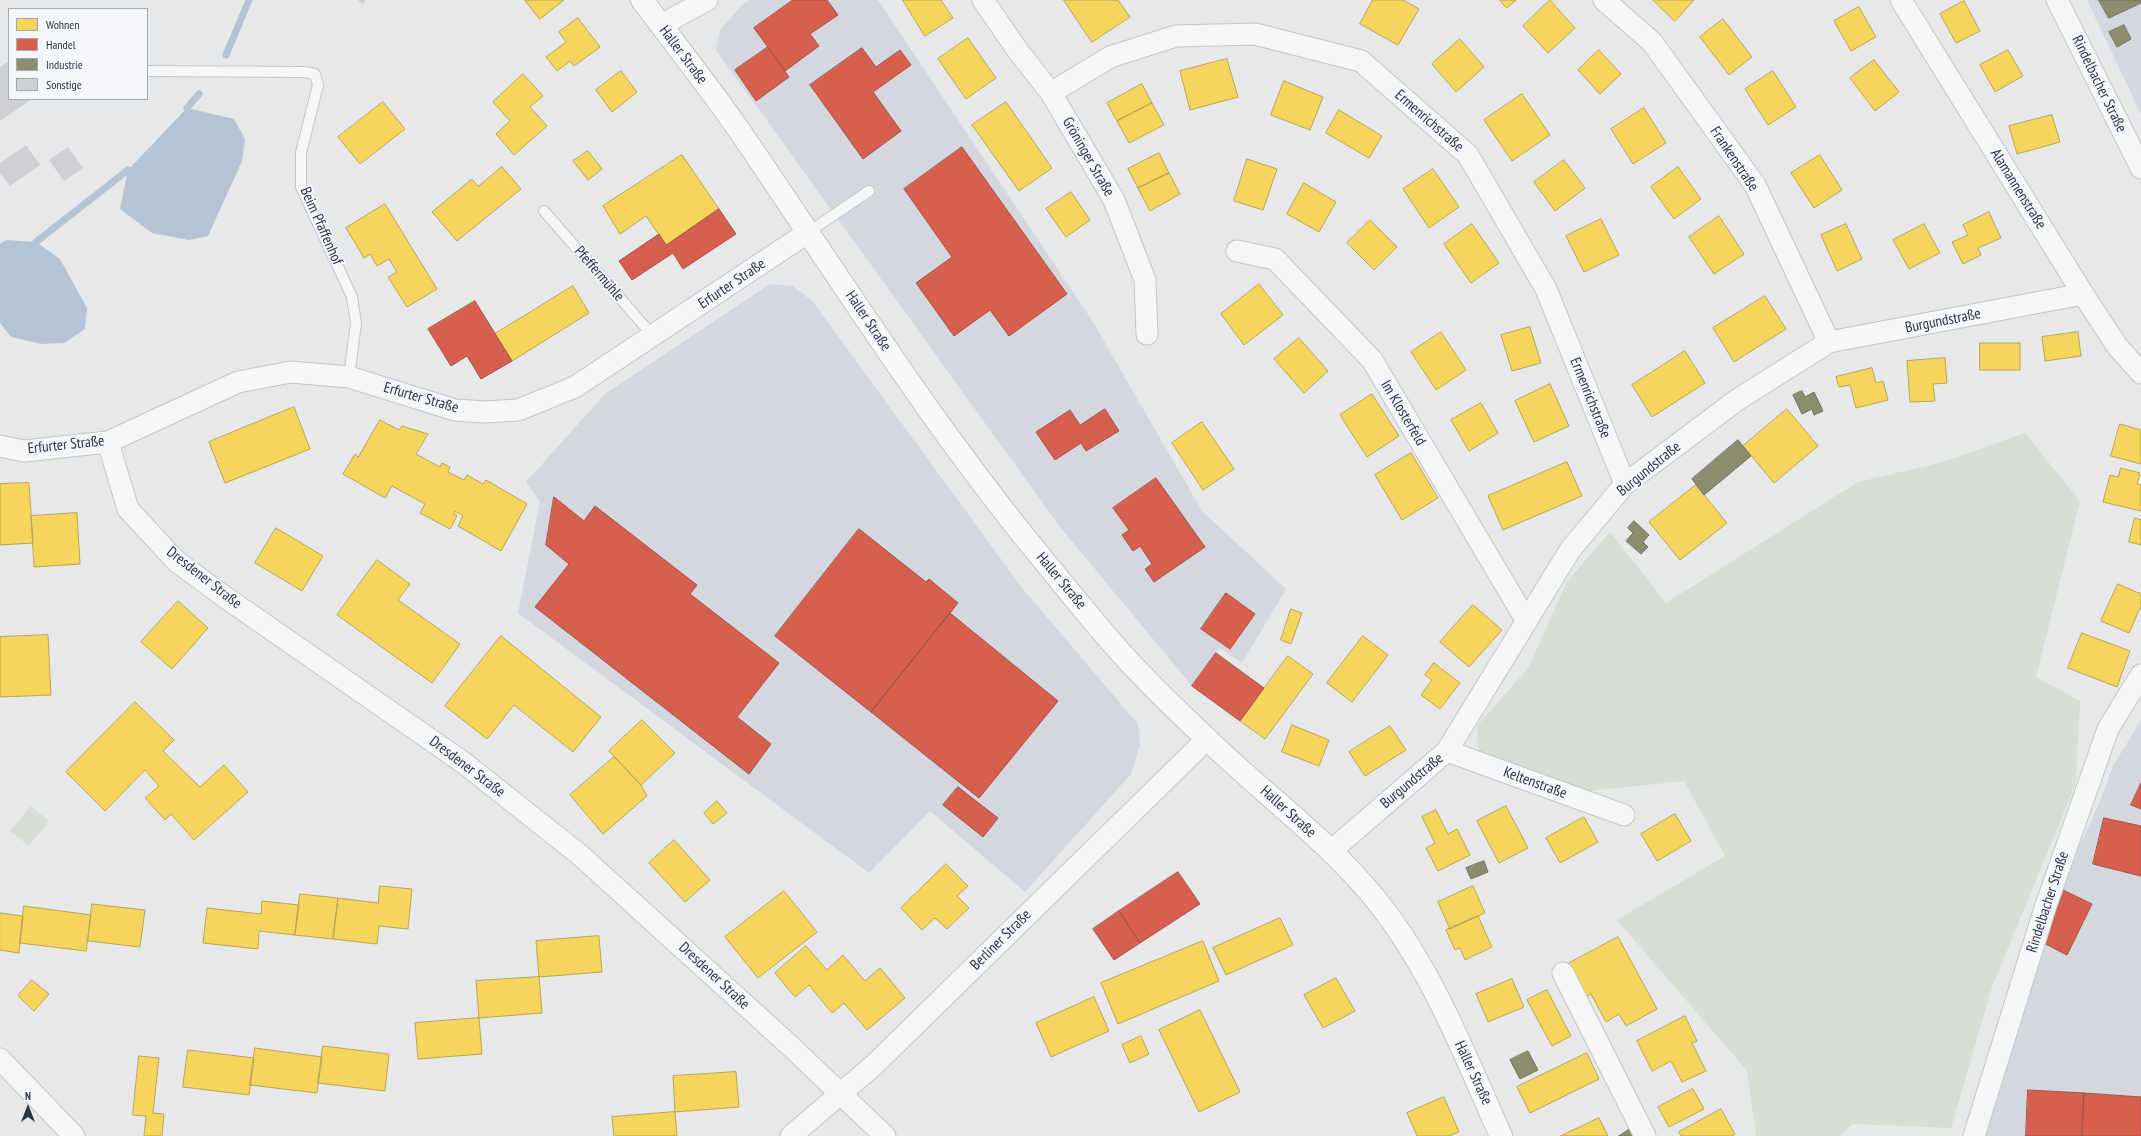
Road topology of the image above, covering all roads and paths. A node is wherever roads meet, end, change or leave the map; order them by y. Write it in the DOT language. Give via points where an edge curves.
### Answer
graph roads {
  1 [pos="642,0"];
  2 [pos="707,0"];
  3 [pos="983,0"];
  4 [pos="1604,0"];
  5 [pos="1901,0"];
  6 [pos="2057,0"];
  7 [pos="661,25"];
  8 [pos="148,71"];
  9 [pos="1051,93"];
  10 [pos="2141,168"];
  11 [pos="869,191"];
  12 [pos="544,211"];
  13 [pos="808,233"];
  14 [pos="1237,251"];
  15 [pos="2083,294"];
  16 [pos="1147,334"];
  17 [pos="654,336"];
  18 [pos="1829,342"];
  19 [pos="2141,373"];
  20 [pos="349,377"];
  21 [pos="108,442"];
  22 [pos="0,446"];
  23 [pos="1625,484"];
  24 [pos="1526,620"];
  25 [pos="2141,676"];
  26 [pos="1207,739"];
  27 [pos="1447,751"];
  28 [pos="1624,815"];
  29 [pos="1332,850"];
  30 [pos="1563,973"];
  31 [pos="0,1059"];
  32 [pos="841,1094"];
  33 [pos="74,1136"];
  34 [pos="791,1136"];
  35 [pos="886,1136"];
  36 [pos="1502,1136"];
  37 [pos="1645,1136"];
  38 [pos="1974,1136"];
  1 -- 7 [label="main road, Haller Straße"];
  2 -- 7 [label="street"];
  3 -- 9 [label="street, Gröninger Straße"];
  4 -- 18 [label="street, Frankenstraße" via="1652,42 1755,185"];
  5 -- 15 [label="street, Alamannenstraße"];
  6 -- 10 [label="street, Rindelbacher Straße"];
  7 -- 13 [label="main road, Haller Straße" via="740,131"];
  8 -- 20 [label="lane, Beim Pfaffenhof" via="315,74 318,85 301,153 301,187 352,297 356,322"];
  9 -- 16 [label="street, Gröninger Straße" via="1114,200 1145,280"];
  9 -- 23 [label="street, Ermenrichstraße" via="1110,57 1176,36 1255,34 1361,61 1468,155 1546,289"];
  11 -- 13 [label="lane"];
  12 -- 17 [label="lane, Pfeffermühle"];
  13 -- 17 [label="street, Erfurter Straße"];
  13 -- 26 [label="main road, Haller Straße" via="978,479 1116,647"];
  14 -- 24 [label="street, Im Klosterfeld" via="1275,259 1372,360"];
  15 -- 18 [label="street, Burgundstraße"];
  15 -- 19 [label="street, Alamannenstraße" via="2117,346"];
  17 -- 20 [label="street, Erfurter Straße" via="575,388 518,410 455,410"];
  18 -- 23 [label="street, Burgundstraße" via="1737,400"];
  20 -- 21 [label="street, Erfurter Straße" via="291,372 238,382"];
  21 -- 22 [label="street, Erfurter Straße" via="24,451"];
  21 -- 32 [label="street, Dresdener Straße" via="128,509 176,561 464,763 574,850"];
  23 -- 24 [label="street, Burgundstraße" via="1570,550"];
  24 -- 27 [label="street, Burgundstraße"];
  25 -- 38 [label="street, Rindelbacher Straße" via="2108,729 2045,908"];
  26 -- 29 [label="main road, Haller Straße"];
  26 -- 32 [label="street, Berliner Straße" via="874,1065"];
  27 -- 28 [label="street, Keltenstraße"];
  27 -- 29 [label="street, Burgundstraße"];
  29 -- 36 [label="main road, Haller Straße" via="1376,900 1406,940 1431,983"];
  30 -- 37 [label="street"];
  31 -- 33 [label="street"];
  32 -- 34 [label="street, Berliner Straße"];
  32 -- 35 [label="street, Dresdener Straße"];
}
